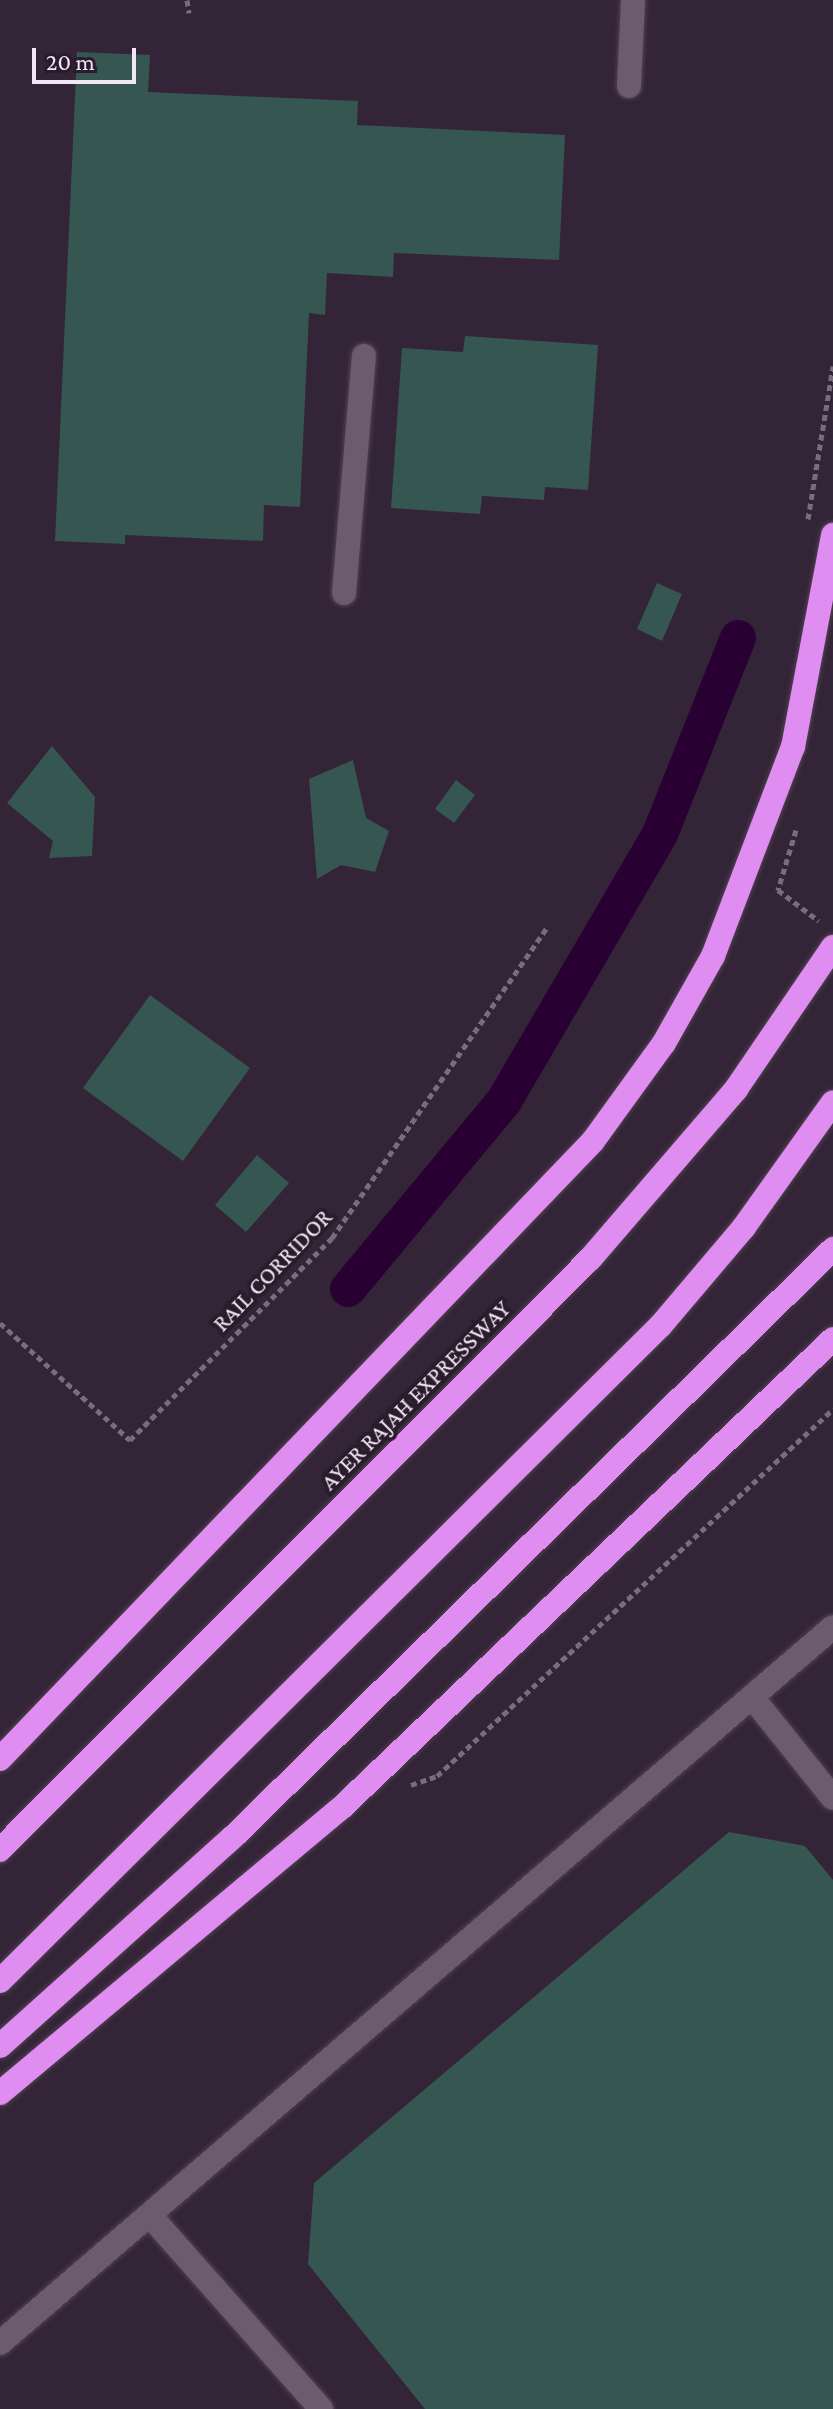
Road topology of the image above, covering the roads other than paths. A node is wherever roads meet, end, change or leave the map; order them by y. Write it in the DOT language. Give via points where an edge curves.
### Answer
graph roads {
  1 [pos="633,0"];
  2 [pos="629,86"];
  3 [pos="364,356"];
  4 [pos="833,535"];
  5 [pos="344,593"];
  6 [pos="833,947"];
  7 [pos="833,1102"];
  8 [pos="833,1249"];
  9 [pos="833,1339"];
  10 [pos="833,1627"];
  11 [pos="752,1697"];
  12 [pos="0,1759"];
  13 [pos="833,1798"];
  14 [pos="0,1850"];
  15 [pos="0,1981"];
  16 [pos="0,2046"];
  17 [pos="0,2093"];
  18 [pos="153,2219"];
  19 [pos="0,2343"];
  20 [pos="307,2404"];
  1 -- 2 [label="street"];
  3 -- 5 [label="street"];
  4 -- 12 [label="highway" via="793,747 741,893 664,1043 593,1141"];
  6 -- 14 [label="highway, AYER RAJAH EXPRESSWAY, bridge" via="736,1089 590,1259"];
  7 -- 15 [label="highway" via="744,1227 661,1325"];
  8 -- 16 [label="highway" via="234,1836"];
  9 -- 17 [label="highway" via="340,1809"];
  10 -- 11 [label="street"];
  11 -- 13 [label="street"];
  11 -- 18 [label="street"];
  18 -- 19 [label="street"];
  18 -- 20 [label="street"];
}
